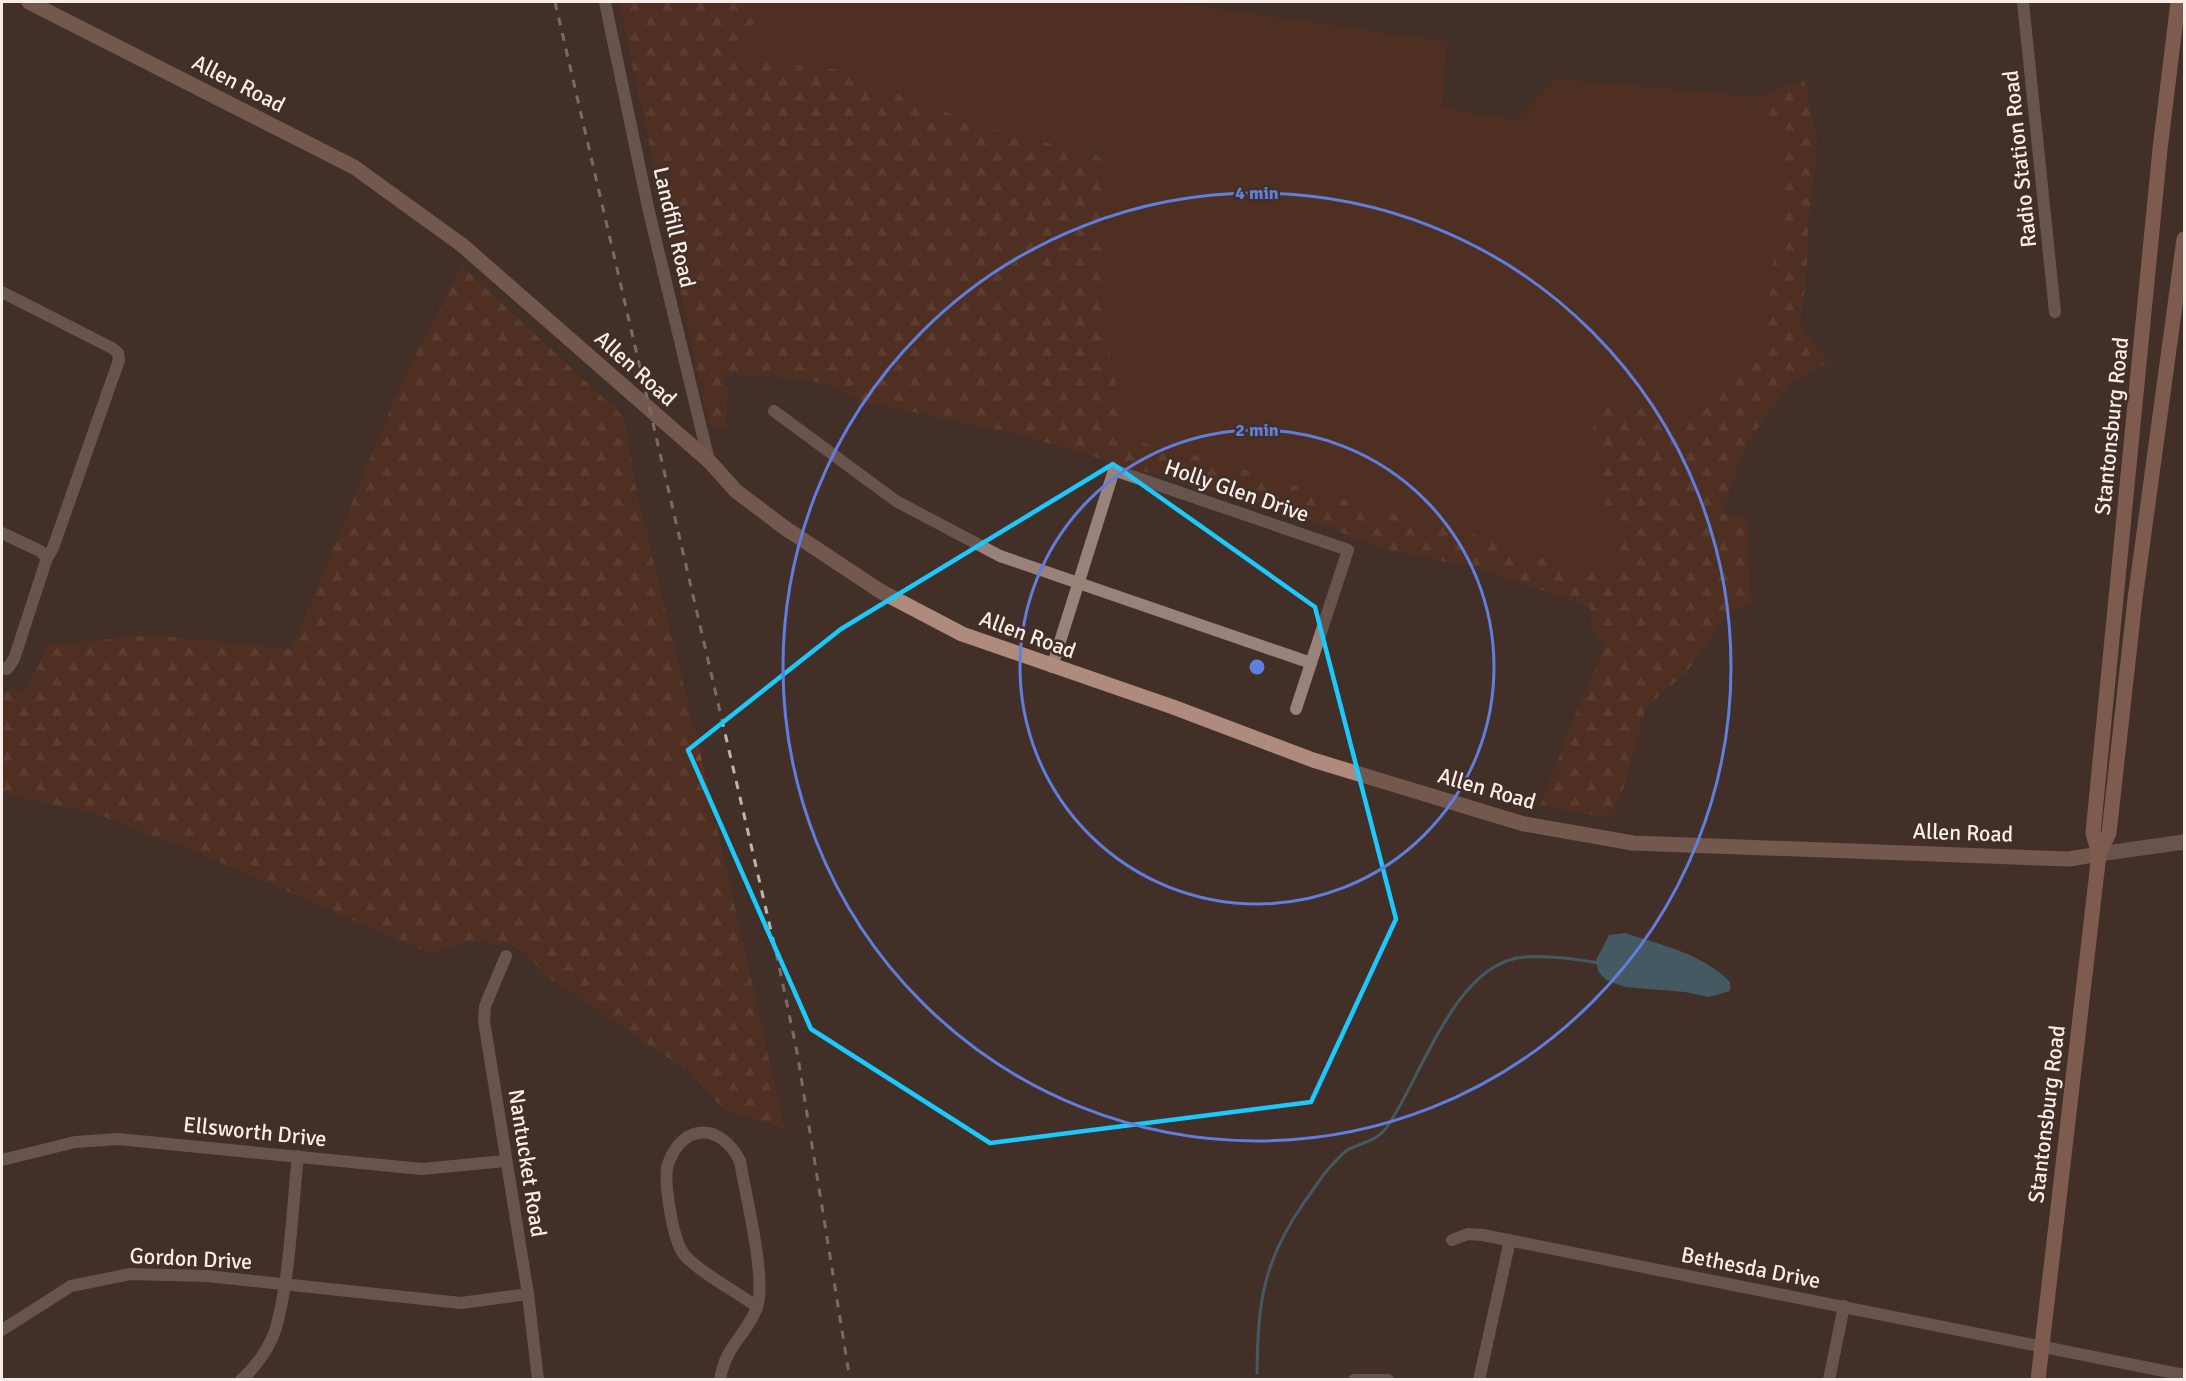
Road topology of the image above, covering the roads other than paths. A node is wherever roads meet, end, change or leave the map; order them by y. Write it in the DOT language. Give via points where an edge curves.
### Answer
graph roads {
  1 [pos="29,2"];
  2 [pos="605,2"];
  3 [pos="2023,2"];
  4 [pos="2178,2"];
  5 [pos="2184,239"];
  6 [pos="3,296"];
  7 [pos="2055,312"];
  8 [pos="774,411"];
  9 [pos="709,461"];
  10 [pos="2,533"];
  11 [pos="46,558"];
  12 [pos="1078,584"];
  13 [pos="1311,663"];
  14 [pos="1052,667"];
  15 [pos="2,668"];
  16 [pos="1296,709"];
  17 [pos="2184,842"];
  18 [pos="2100,854"];
  19 [pos="506,956"];
  20 [pos="298,1156"];
  21 [pos="2,1160"];
  22 [pos="506,1161"];
  23 [pos="1452,1240"];
  24 [pos="1510,1240"];
  25 [pos="284,1284"];
  26 [pos="528,1294"];
  27 [pos="757,1306"];
  28 [pos="1844,1306"];
  29 [pos="2,1330"];
  30 [pos="2043,1346"];
  31 [pos="2184,1375"];
  32 [pos="241,1380"];
  33 [pos="538,1380"];
  34 [pos="720,1380"];
  35 [pos="1354,1380"];
  36 [pos="1388,1380"];
  37 [pos="1479,1380"];
  38 [pos="1829,1380"];
  39 [pos="2038,1380"];
  1 -- 9 [label="main road, Allen Road" via="354,167 462,245"];
  2 -- 9 [label="street, Landfill Road" via="649,212"];
  3 -- 7 [label="street, Radio Station Road"];
  4 -- 18 [label="main road, Stantonsburg Road" via="2093,833"];
  5 -- 18 [label="main road, Stantonsburg Road" via="2135,600 2109,833"];
  6 -- 11 [label="street" via="118,353 119,360 53,548"];
  8 -- 12 [label="street" via="896,501 1000,556"];
  9 -- 14 [label="main road, Allen Road" via="736,491 880,591 962,634"];
  10 -- 11 [label="street" via="40,551"];
  11 -- 15 [label="street" via="14,659 7,669"];
  12 -- 13 [label="street"];
  12 -- 13 [label="street, Holly Glen Drive" via="1114,470 1348,550"];
  12 -- 14 [label="street, Holly Glen Drive"];
  13 -- 16 [label="street, Holly Glen Drive"];
  14 -- 18 [label="main road, Allen Road" via="1313,760 1524,824 1633,843 2069,859"];
  17 -- 18 [label="street, Allen Road"];
  18 -- 30 [label="main road, Stantonsburg Road"];
  19 -- 22 [label="street, Nantucket Road" via="485,1006 484,1021"];
  20 -- 21 [label="street, Ellsworth Drive" via="118,1139 75,1142"];
  20 -- 22 [label="street, Ellsworth Drive" via="422,1169"];
  20 -- 25 [label="street"];
  22 -- 26 [label="street, Nantucket Road"];
  23 -- 24 [label="street, Bethesda Drive" via="1468,1234"];
  24 -- 28 [label="street, Bethesda Drive"];
  24 -- 37 [label="street"];
  25 -- 26 [label="street, Gordon Drive" via="461,1303"];
  25 -- 29 [label="street, Gordon Drive" via="172,1273 102,1278 71,1286"];
  25 -- 32 [label="street" via="274,1331 264,1353"];
  26 -- 33 [label="street, Nantucket Road"];
  27 -- 27 [label="street" via="760,1281 740,1161 732,1145 710,1131 697,1132 686,1138 669,1164 666,1179 676,1243 685,1256"];
  27 -- 34 [label="street" via="722,1361"];
  28 -- 30 [label="street, Bethesda Drive"];
  28 -- 38 [label="street"];
  30 -- 31 [label="street, Bethesda Drive"];
  30 -- 39 [label="main road, Stantonsburg Road"];
  35 -- 36 [label="street"];
}
